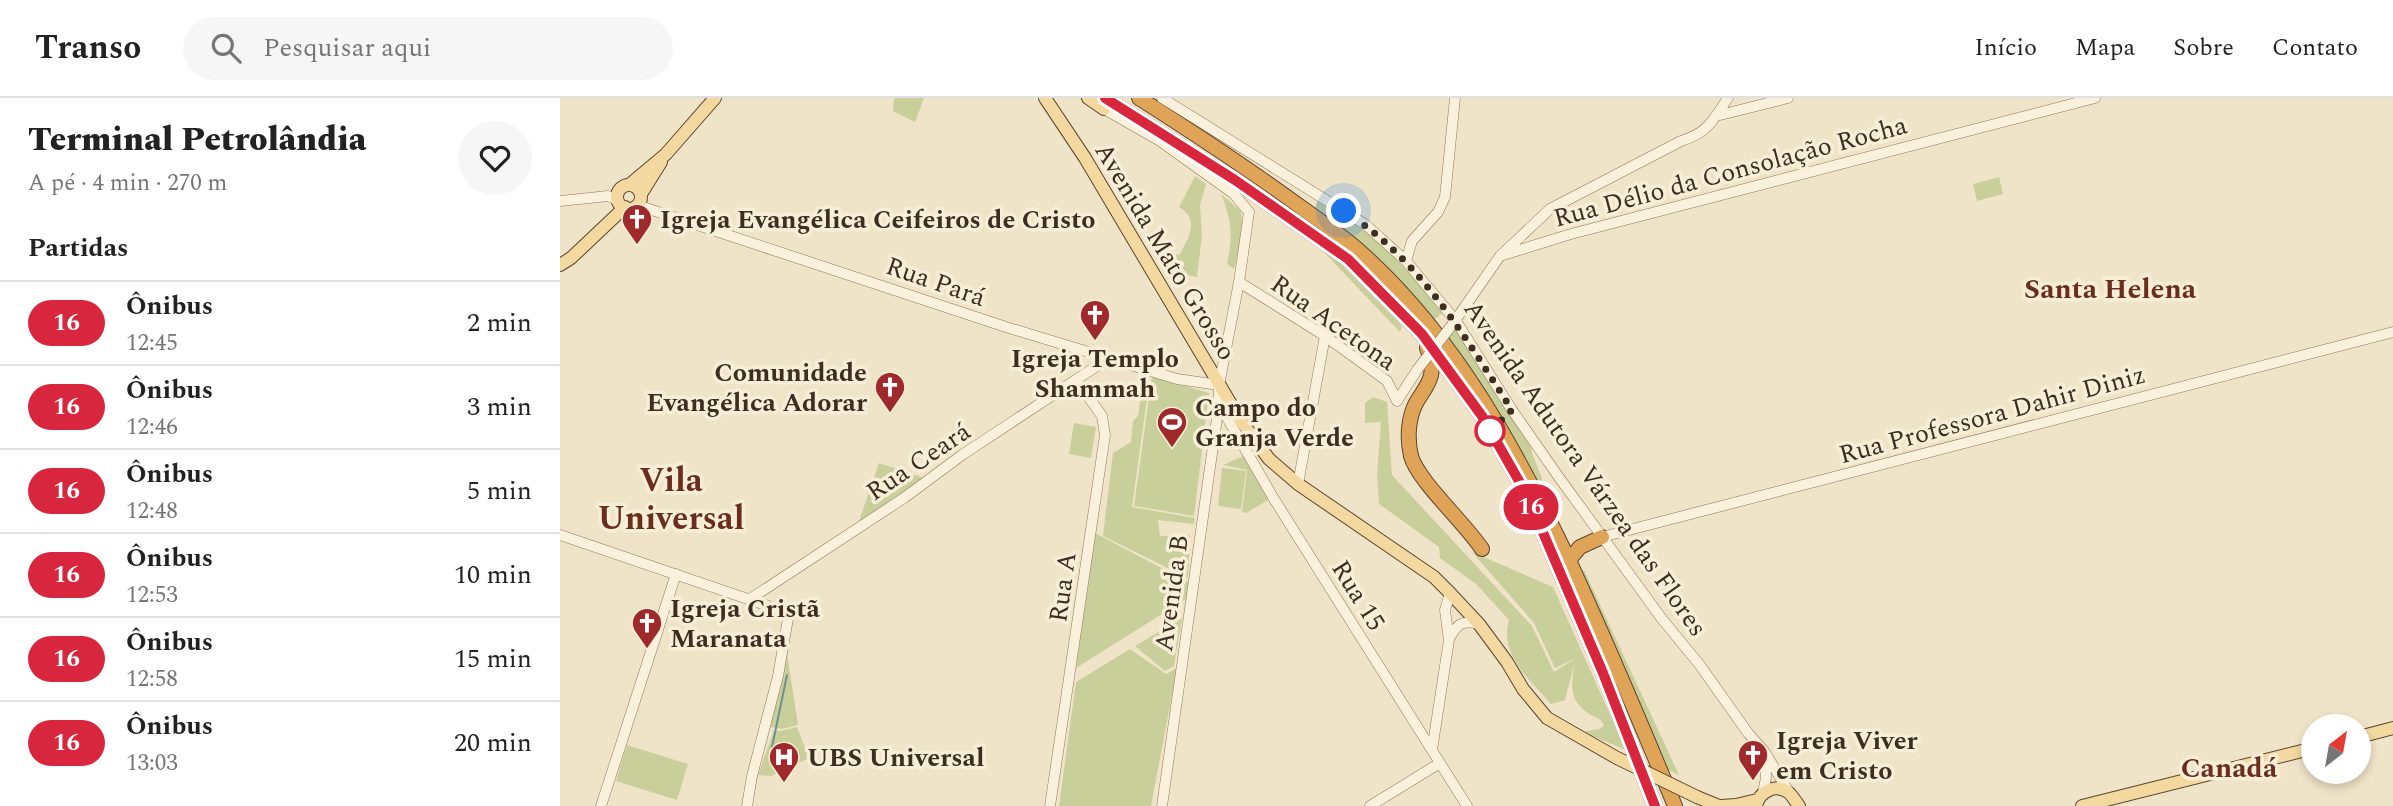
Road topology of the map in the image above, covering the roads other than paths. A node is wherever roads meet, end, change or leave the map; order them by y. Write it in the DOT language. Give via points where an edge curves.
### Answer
graph roads {
  1 [pos="715,98"];
  2 [pos="1045,98"];
  3 [pos="1088,98"];
  4 [pos="1139,98"];
  5 [pos="1155,98"];
  6 [pos="1162,98"];
  7 [pos="1455,98"];
  8 [pos="1728,98"];
  9 [pos="1788,98"];
  10 [pos="2095,98"];
  11 [pos="1105,103"];
  12 [pos="1716,116"];
  13 [pos="1169,117"];
  14 [pos="666,154"];
  15 [pos="622,197"];
  16 [pos="560,201"];
  17 [pos="642,201"];
  18 [pos="1412,241"];
  19 [pos="1392,249"];
  20 [pos="1500,256"];
  21 [pos="1406,261"];
  22 [pos="560,265"];
  23 [pos="1239,282"];
  24 [pos="1454,323"];
  25 [pos="2393,332"];
  26 [pos="1422,334"];
  27 [pos="1325,336"];
  28 [pos="1109,358"];
  29 [pos="1077,381"];
  30 [pos="1219,385"];
  31 [pos="1219,404"];
  32 [pos="1298,484"];
  33 [pos="560,535"];
  34 [pos="1602,537"];
  35 [pos="1482,549"];
  36 [pos="1569,561"];
  37 [pos="677,574"];
  38 [pos="1450,593"];
  39 [pos="750,599"];
  40 [pos="1479,624"];
  41 [pos="1449,640"];
  42 [pos="2393,728"];
  43 [pos="2371,734"];
  44 [pos="1432,750"];
  45 [pos="1764,751"];
  46 [pos="2301,751"];
  47 [pos="1440,763"];
  48 [pos="1649,791"];
  49 [pos="1788,792"];
  50 [pos="1759,799"];
  51 [pos="601,806"];
  52 [pos="747,806"];
  53 [pos="1050,806"];
  54 [pos="1162,806"];
  55 [pos="1370,806"];
  56 [pos="1467,806"];
  57 [pos="1648,806"];
  58 [pos="1655,806"];
  59 [pos="1675,806"];
  60 [pos="1720,806"];
  61 [pos="1800,806"];
  62 [pos="2082,806"];
  1 -- 14 [label="main road"];
  2 -- 30 [label="main road, Avenida Mato Grosso"];
  3 -- 11 [label="main road"];
  4 -- 13 [label="highway"];
  5 -- 13 [label="highway"];
  6 -- 19 [label="street, Avenida Adutora Várzea das Flores" via="1366,225"];
  7 -- 18 [label="street" via="1445,197"];
  8 -- 12 [label="street"];
  9 -- 12 [label="street"];
  10 -- 20 [label="street, Rua Délio da Consolação Rocha"];
  11 -- 23 [label="street, Avenida B" via="1234,194 1249,212"];
  11 -- 26 [label="highway" via="1246,188 1348,259"];
  12 -- 20 [label="street" via="1698,136 1550,209"];
  13 -- 36 [label="highway" via="1248,168 1356,248 1396,287 1430,325 1491,410"];
  14 -- 15 [label="main road"];
  14 -- 17 [label="main road"];
  15 -- 16 [label="street"];
  15 -- 17 [label="main road" via="631,208"];
  15 -- 17 [label="main road" via="638,189"];
  15 -- 22 [label="main road" via="601,229"];
  17 -- 28 [label="street, Rua Pará"];
  18 -- 19 [label="street"];
  18 -- 21 [label="street"];
  19 -- 21 [label="street, Avenida Adutora Várzea das Flores"];
  20 -- 24 [label="street"];
  21 -- 24 [label="street, Avenida Adutora Várzea das Flores"];
  23 -- 27 [label="street, Rua Acetona"];
  23 -- 30 [label="street, Avenida B"];
  24 -- 27 [label="street, Rua Acetona, bridge" via="1397,401 1387,381"];
  24 -- 34 [label="street, Avenida Adutora Várzea das Flores"];
  25 -- 34 [label="street, Rua Professora Dahir Diniz"];
  26 -- 35 [label="highway" via="1432,363 1431,375 1411,414 1410,454 1416,469"];
  26 -- 48 [label="highway" via="1482,416 1527,495"];
  27 -- 32 [label="street"];
  28 -- 29 [label="street, Rua Ceará"];
  28 -- 30 [label="street, Rua Pará" via="1177,379"];
  29 -- 39 [label="street, Rua Ceará"];
  29 -- 53 [label="street, Rua A" via="1102,416 1105,435"];
  30 -- 31 [label="street, Avenida B"];
  30 -- 32 [label="main road, Avenida Mato Grosso" via="1269,459"];
  31 -- 44 [label="street, Rua 15"];
  31 -- 54 [label="street, Avenida B"];
  32 -- 38 [label="main road, Avenida Mato Grosso" via="1434,577"];
  33 -- 37 [label="street"];
  34 -- 36 [label="highway" via="1580,548"];
  34 -- 45 [label="street, Avenida Adutora Várzea das Flores"];
  36 -- 59 [label="highway"];
  37 -- 39 [label="street"];
  37 -- 51 [label="street"];
  38 -- 40 [label="main road, Avenida Mato Grosso"];
  38 -- 41 [label="street" via="1445,610"];
  39 -- 52 [label="street" via="789,613"];
  40 -- 41 [label="street" via="1466,621 1456,625"];
  40 -- 60 [label="main road, Avenida Mato Grosso, bridge" via="1548,718 1618,758"];
  41 -- 44 [label="street"];
  42 -- 43 [label="main road"];
  44 -- 47 [label="street, Rua 15"];
  45 -- 49 [label="street, Avenida Adutora Várzea das Flores"];
  45 -- 50 [label="street" via="1766,766"];
  46 -- 62 [label="main road"];
  47 -- 55 [label="street"];
  47 -- 56 [label="street, Rua 15"];
  48 -- 57 [label="main road"];
  48 -- 58 [label="highway"];
  49 -- 50 [label="main road" via="1775,788"];
  49 -- 61 [label="main road, Avenida Adutora Várzea das Flores"];
  50 -- 60 [label="main road"];
}
